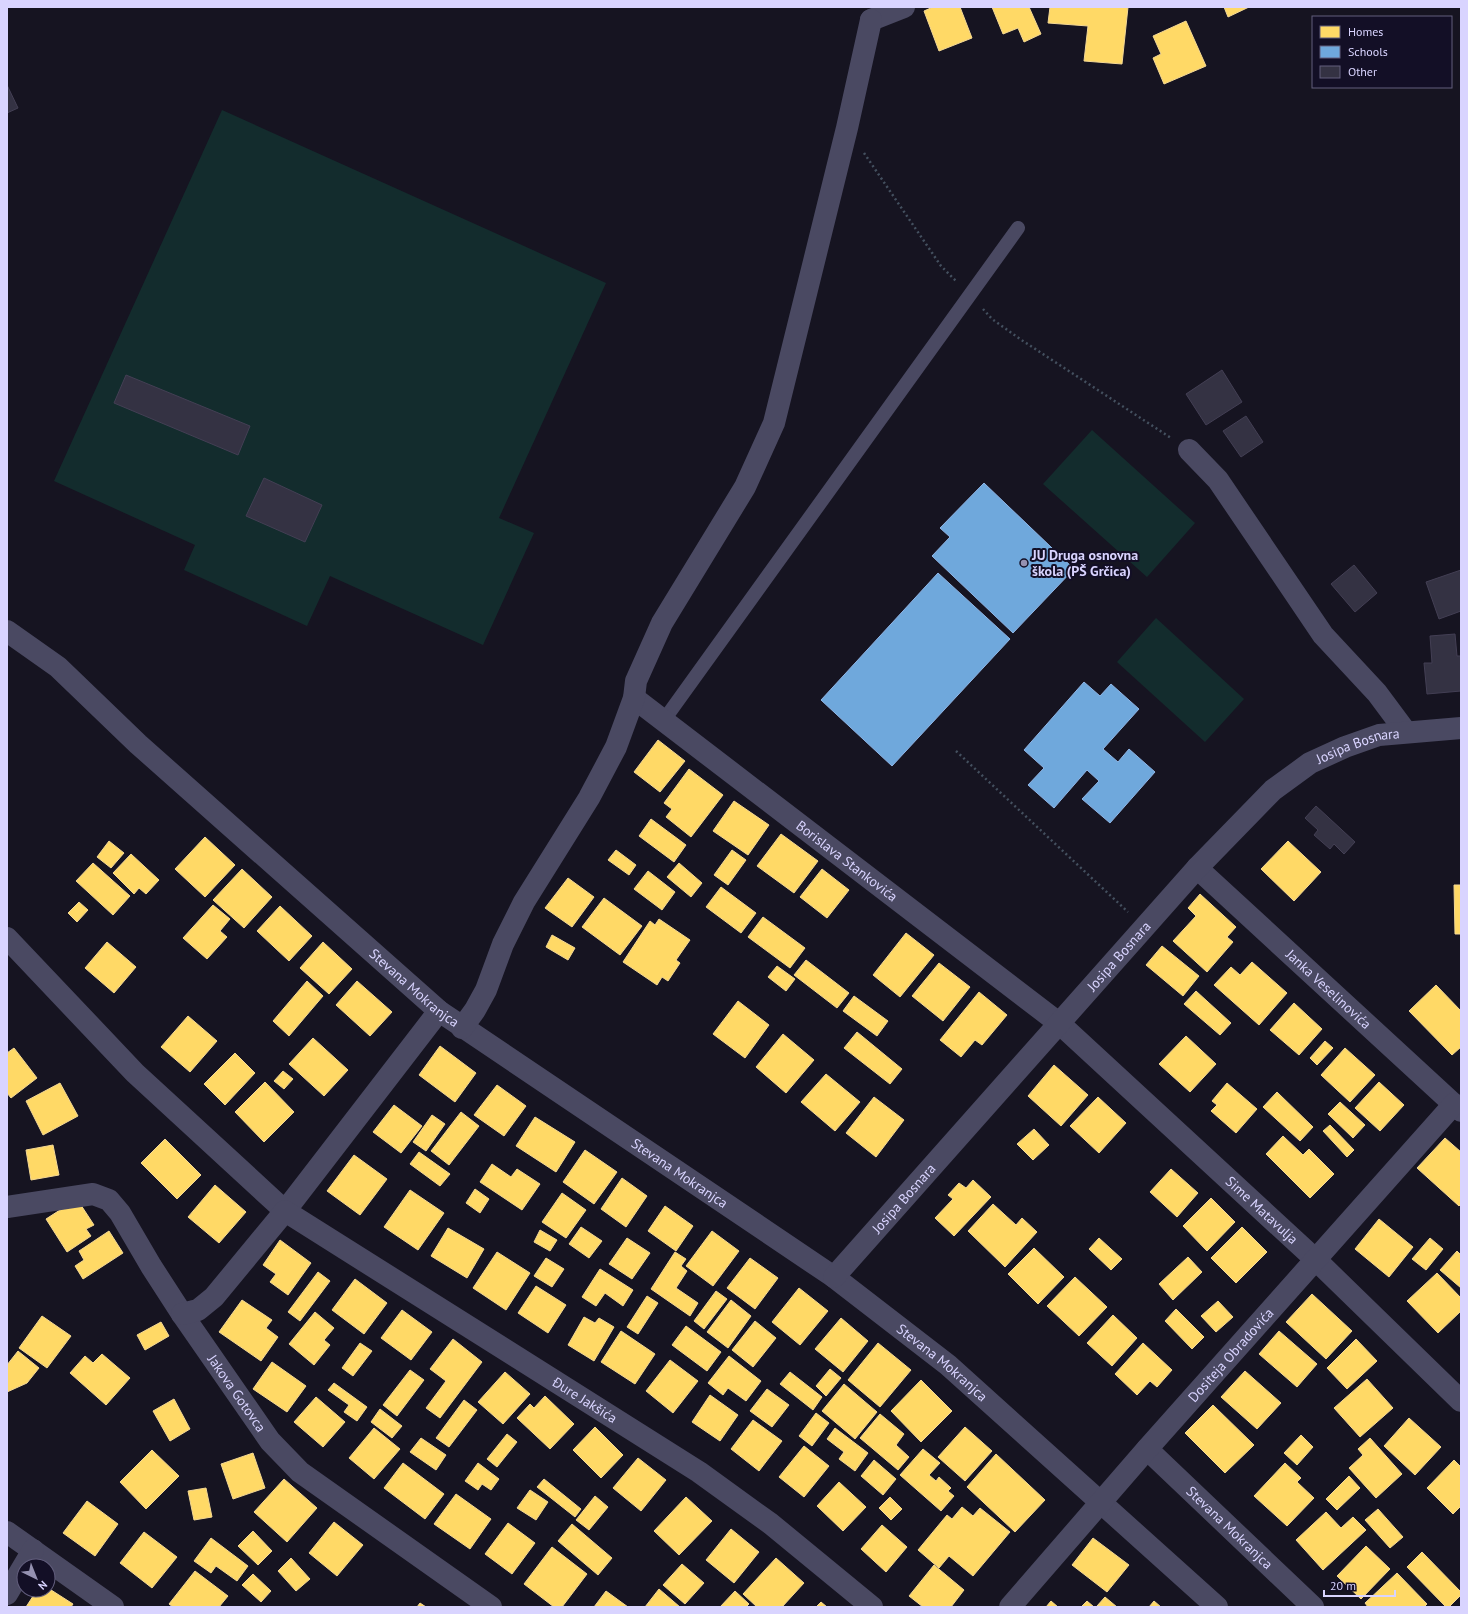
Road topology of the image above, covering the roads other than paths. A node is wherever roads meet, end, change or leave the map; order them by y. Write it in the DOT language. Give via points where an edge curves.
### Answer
graph roads {
  1 [pos="904,7"];
  2 [pos="867,13"];
  3 [pos="1018,228"];
  4 [pos="1189,450"];
  5 [pos="7,631"];
  6 [pos="634,698"];
  7 [pos="664,720"];
  8 [pos="1461,728"];
  9 [pos="1406,732"];
  10 [pos="1197,868"];
  11 [pos="7,938"];
  12 [pos="440,1011"];
  13 [pos="1060,1024"];
  14 [pos="462,1028"];
  15 [pos="1457,1108"];
  16 [pos="7,1207"];
  17 [pos="285,1211"];
  18 [pos="1316,1260"];
  19 [pos="834,1277"];
  20 [pos="182,1314"];
  21 [pos="1461,1401"];
  22 [pos="1147,1449"];
  23 [pos="1102,1502"];
  24 [pos="7,1532"];
  25 [pos="33,1550"];
  26 [pos="7,1594"];
  27 [pos="113,1607"];
  28 [pos="491,1607"];
  29 [pos="872,1607"];
  30 [pos="1010,1607"];
  31 [pos="1217,1607"];
  32 [pos="1313,1607"];
  1 -- 2 [label="street"];
  2 -- 6 [label="street" via="847,128 774,423 745,487 662,623 636,681"];
  3 -- 7 [label="lane"];
  4 -- 9 [label="street" via="1218,480 1322,635 1377,693"];
  5 -- 12 [label="street, Stevana Mokranjca" via="58,667 138,744"];
  6 -- 7 [label="street, Borislava Stankovića"];
  6 -- 14 [label="street" via="616,747 589,798 524,902 503,944 486,990"];
  7 -- 13 [label="street, Borislava Stankovića"];
  8 -- 9 [label="street, Josipa Bosnara"];
  9 -- 10 [label="street, Josipa Bosnara" via="1379,735 1310,763 1273,790"];
  10 -- 13 [label="street, Josipa Bosnara"];
  10 -- 15 [label="street, Janka Veselinovića"];
  11 -- 17 [label="street, Đure Jakšića" via="135,1073"];
  12 -- 14 [label="street, Stevana Mokranjca"];
  12 -- 17 [label="street"];
  13 -- 18 [label="street, Sime Matavulja"];
  13 -- 19 [label="street, Josipa Bosnara"];
  14 -- 19 [label="street, Stevana Mokranjca"];
  15 -- 18 [label="street, Dositeja Obradovića"];
  16 -- 20 [label="street, Jakova Gotovca" via="93,1194 109,1200 120,1213"];
  17 -- 20 [label="street" via="214,1297 198,1310"];
  17 -- 29 [label="street, Đure Jakšića" via="698,1472 771,1524"];
  18 -- 21 [label="street, Sime Matavulja"];
  18 -- 22 [label="street, Dositeja Obradovića"];
  19 -- 23 [label="street, Stevana Mokranjca" via="948,1365"];
  20 -- 28 [label="street, Jakova Gotovca" via="270,1441 300,1472"];
  22 -- 23 [label="street, Dositeja Obradovića"];
  22 -- 32 [label="street, Stevana Mokranjca"];
  23 -- 30 [label="street, Dositeja Obradovića"];
  23 -- 31 [label="street, Stevana Mokranjca"];
  24 -- 25 [label="street"];
  25 -- 26 [label="street"];
  25 -- 27 [label="street"];
}
